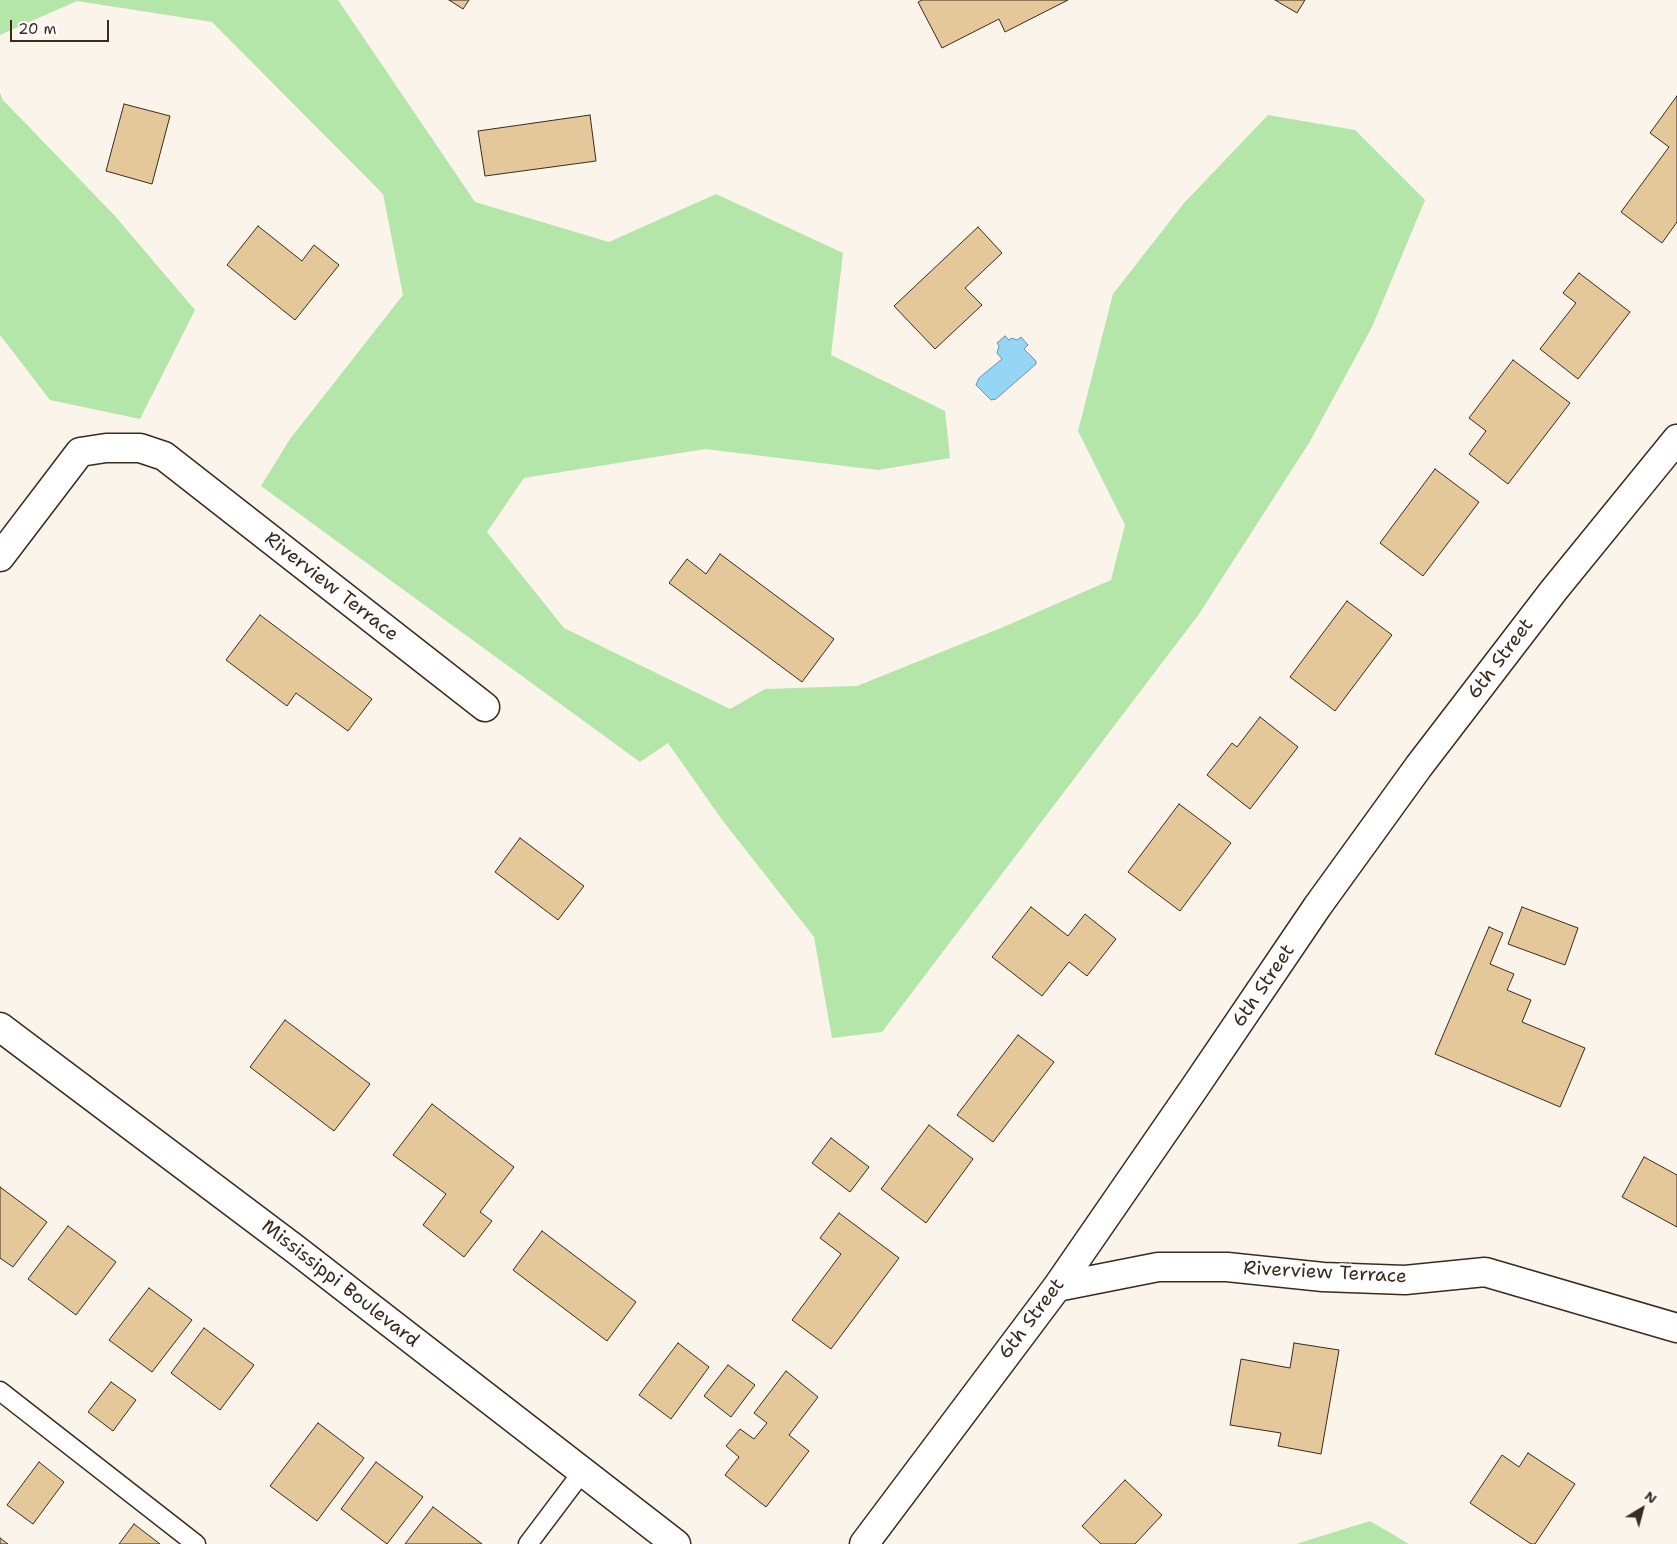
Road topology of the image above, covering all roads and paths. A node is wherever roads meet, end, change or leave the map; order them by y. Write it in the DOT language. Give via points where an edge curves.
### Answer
graph roads {
  1 [pos="1677,439"];
  2 [pos="0,557"];
  3 [pos="485,707"];
  4 [pos="0,1027"];
  5 [pos="1057,1287"];
  6 [pos="1677,1328"];
  7 [pos="0,1391"];
  8 [pos="583,1471"];
  9 [pos="196,1544"];
  10 [pos="528,1544"];
  11 [pos="676,1544"];
  12 [pos="864,1544"];
  1 -- 5 [label="street, 6th Street" via="1554,590 1408,782 1317,907"];
  2 -- 3 [label="street, Riverview Terrace" via="80,452 140,448 164,456"];
  4 -- 8 [label="street, Mississippi Boulevard"];
  5 -- 6 [label="street, Riverview Terrace" via="1158,1267 1227,1267 1323,1277 1405,1280 1485,1272"];
  5 -- 12 [label="street, 6th Street"];
  7 -- 9 [label="lane"];
  8 -- 10 [label="lane"];
  8 -- 11 [label="street, Mississippi Boulevard"];
}
